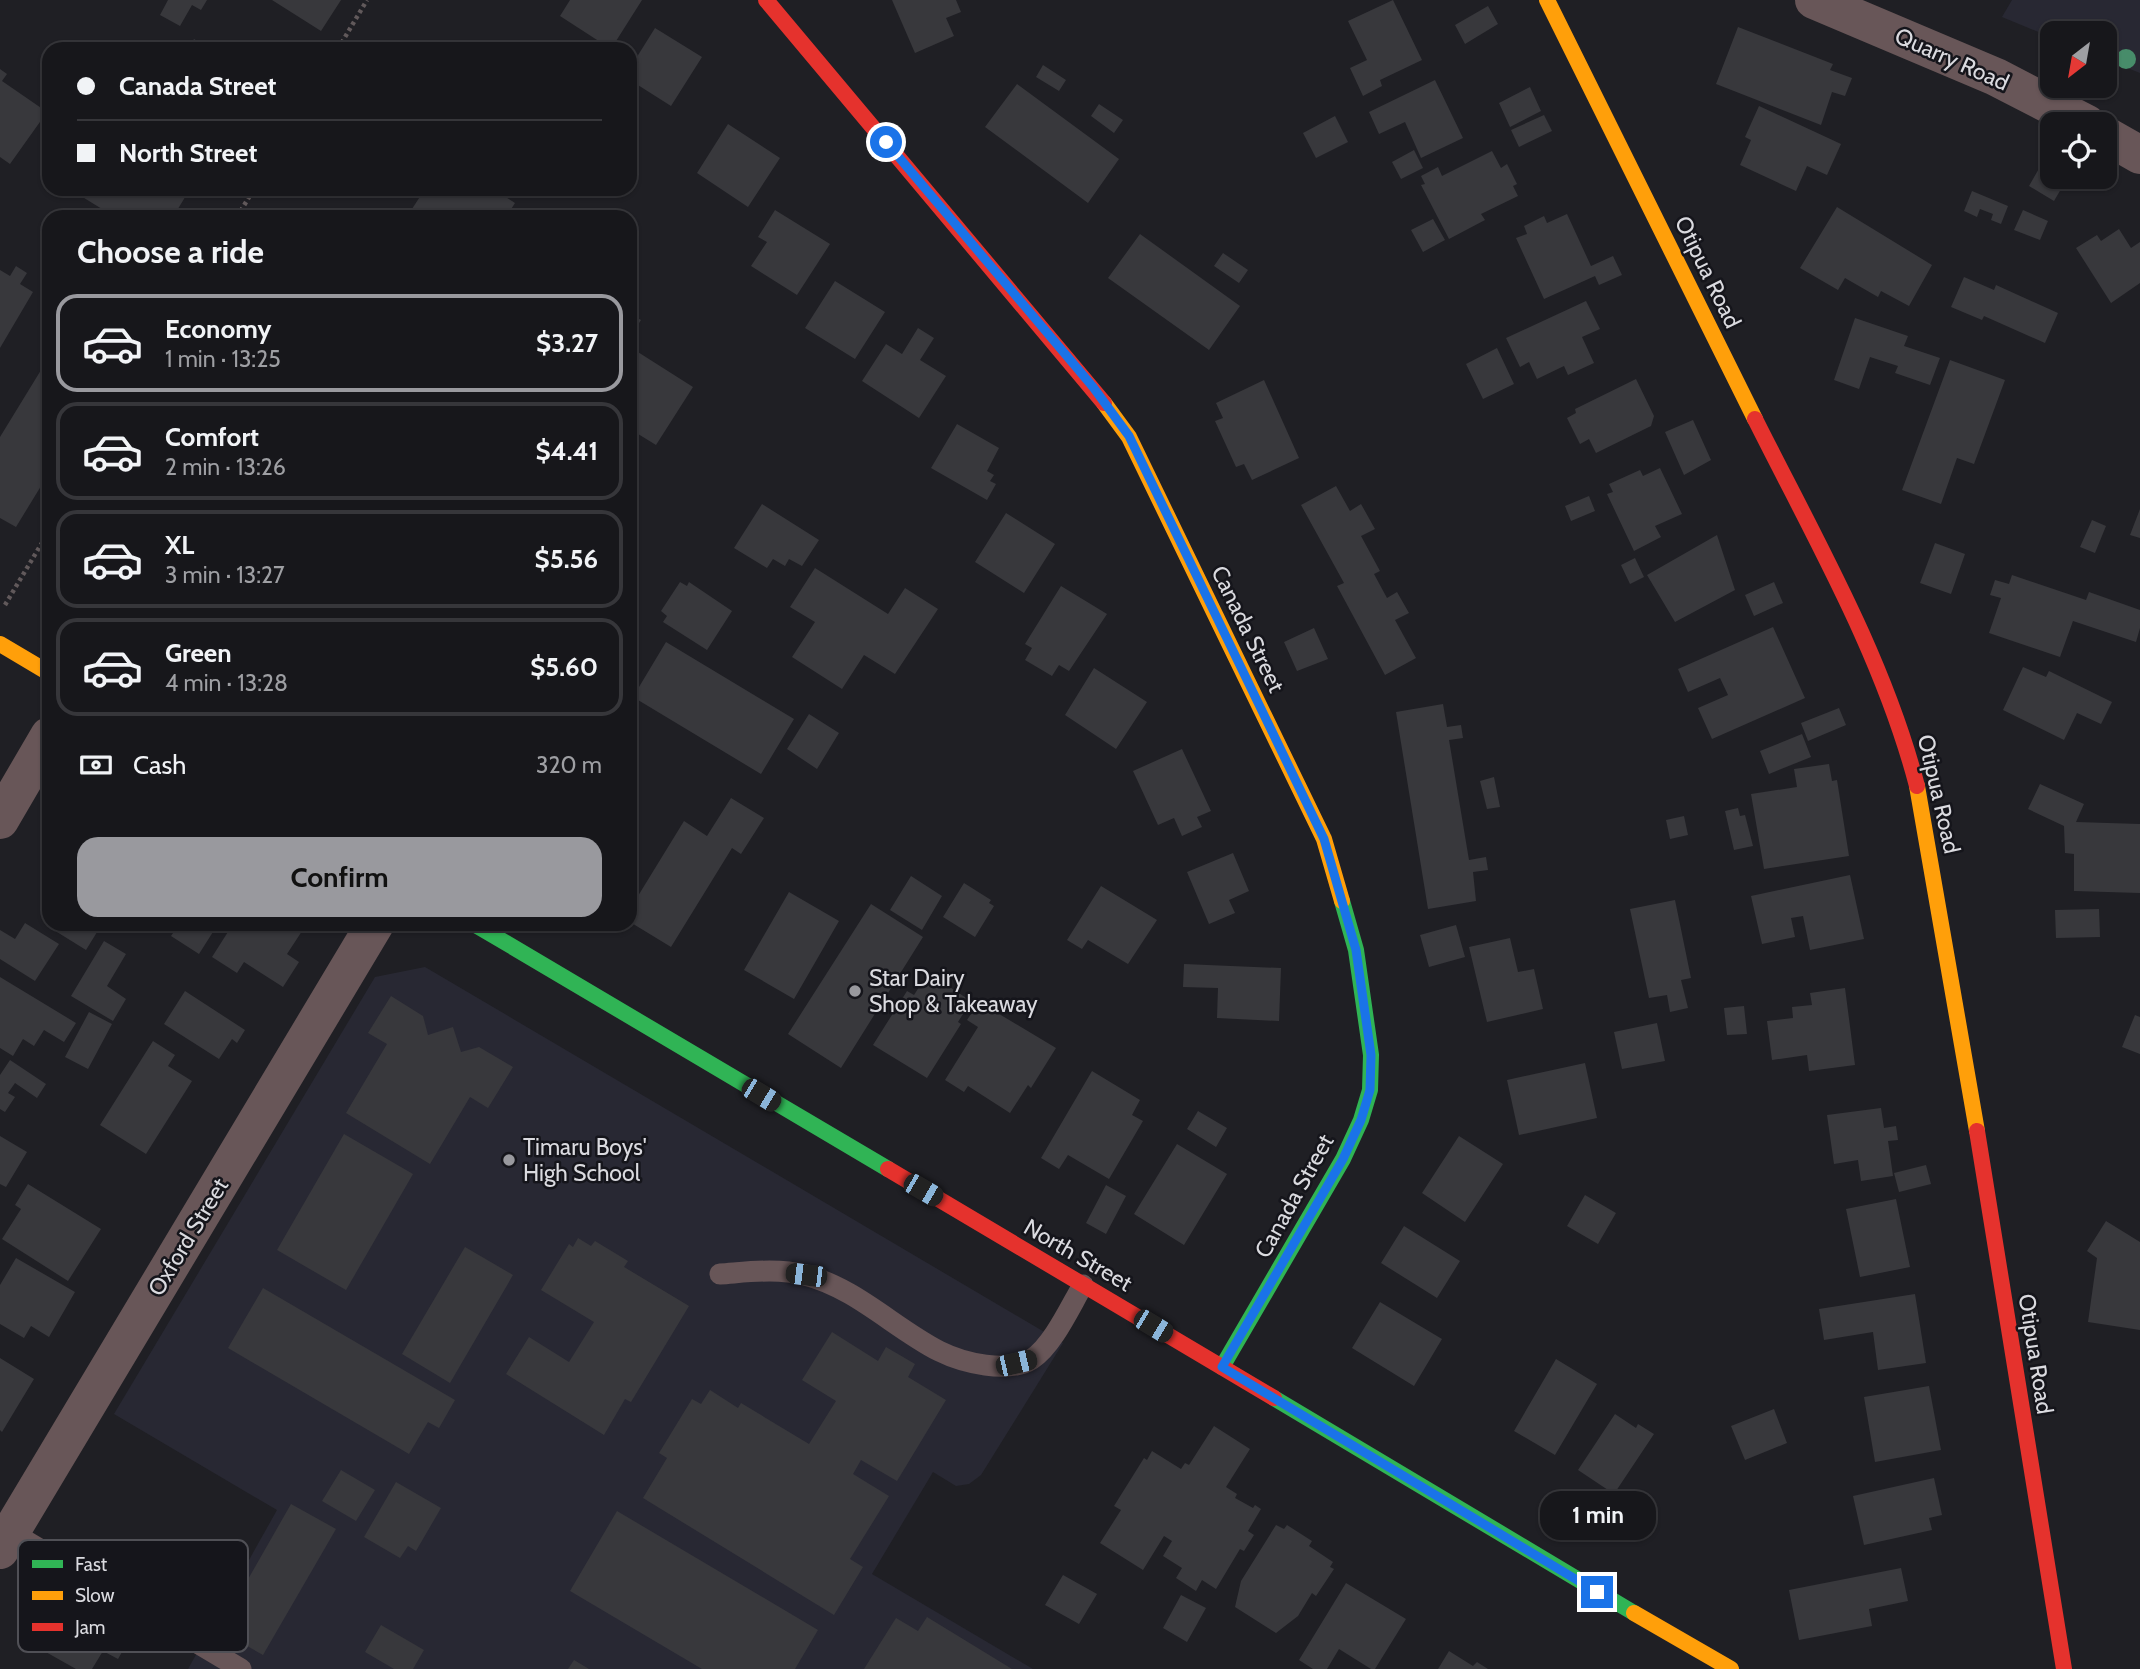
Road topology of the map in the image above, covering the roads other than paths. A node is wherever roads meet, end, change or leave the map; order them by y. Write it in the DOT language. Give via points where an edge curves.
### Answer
graph roads {
  1 [pos="766,0"];
  2 [pos="1547,0"];
  3 [pos="1814,0"];
  4 [pos="2064,112"];
  5 [pos="2117,142"];
  6 [pos="2140,155"];
  7 [pos="0,644"];
  8 [pos="42,669"];
  9 [pos="42,748"];
  10 [pos="0,820"];
  11 [pos="371,931"];
  12 [pos="486,931"];
  13 [pos="720,1274"];
  14 [pos="1083,1285"];
  15 [pos="1222,1367"];
  16 [pos="5,1541"];
  17 [pos="210,1652"];
  18 [pos="1721,1667"];
  19 [pos="241,1669"];
  20 [pos="2064,1669"];
  1 -- 15 [label="street, Canada Street" via="1093,387 1129,436 1324,839 1356,950 1371,1055 1370,1090 1343,1159"];
  2 -- 20 [label="street, Otipua Road" via="1873,656 1906,745 1922,807 1963,1043"];
  3 -- 4 [label="street, Quarry Road" via="1996,77"];
  5 -- 6 [label="street"];
  7 -- 8 [label="street"];
  9 -- 10 [label="street"];
  11 -- 16 [label="street, Oxford Street"];
  12 -- 14 [label="street, North Street"];
  13 -- 14 [label="lane" via="769,1270 806,1275 844,1290 940,1351 1002,1367 1030,1360 1046,1348"];
  14 -- 15 [label="street, North Street"];
  15 -- 18 [label="street, North Street"];
  17 -- 19 [label="lane"];
}
